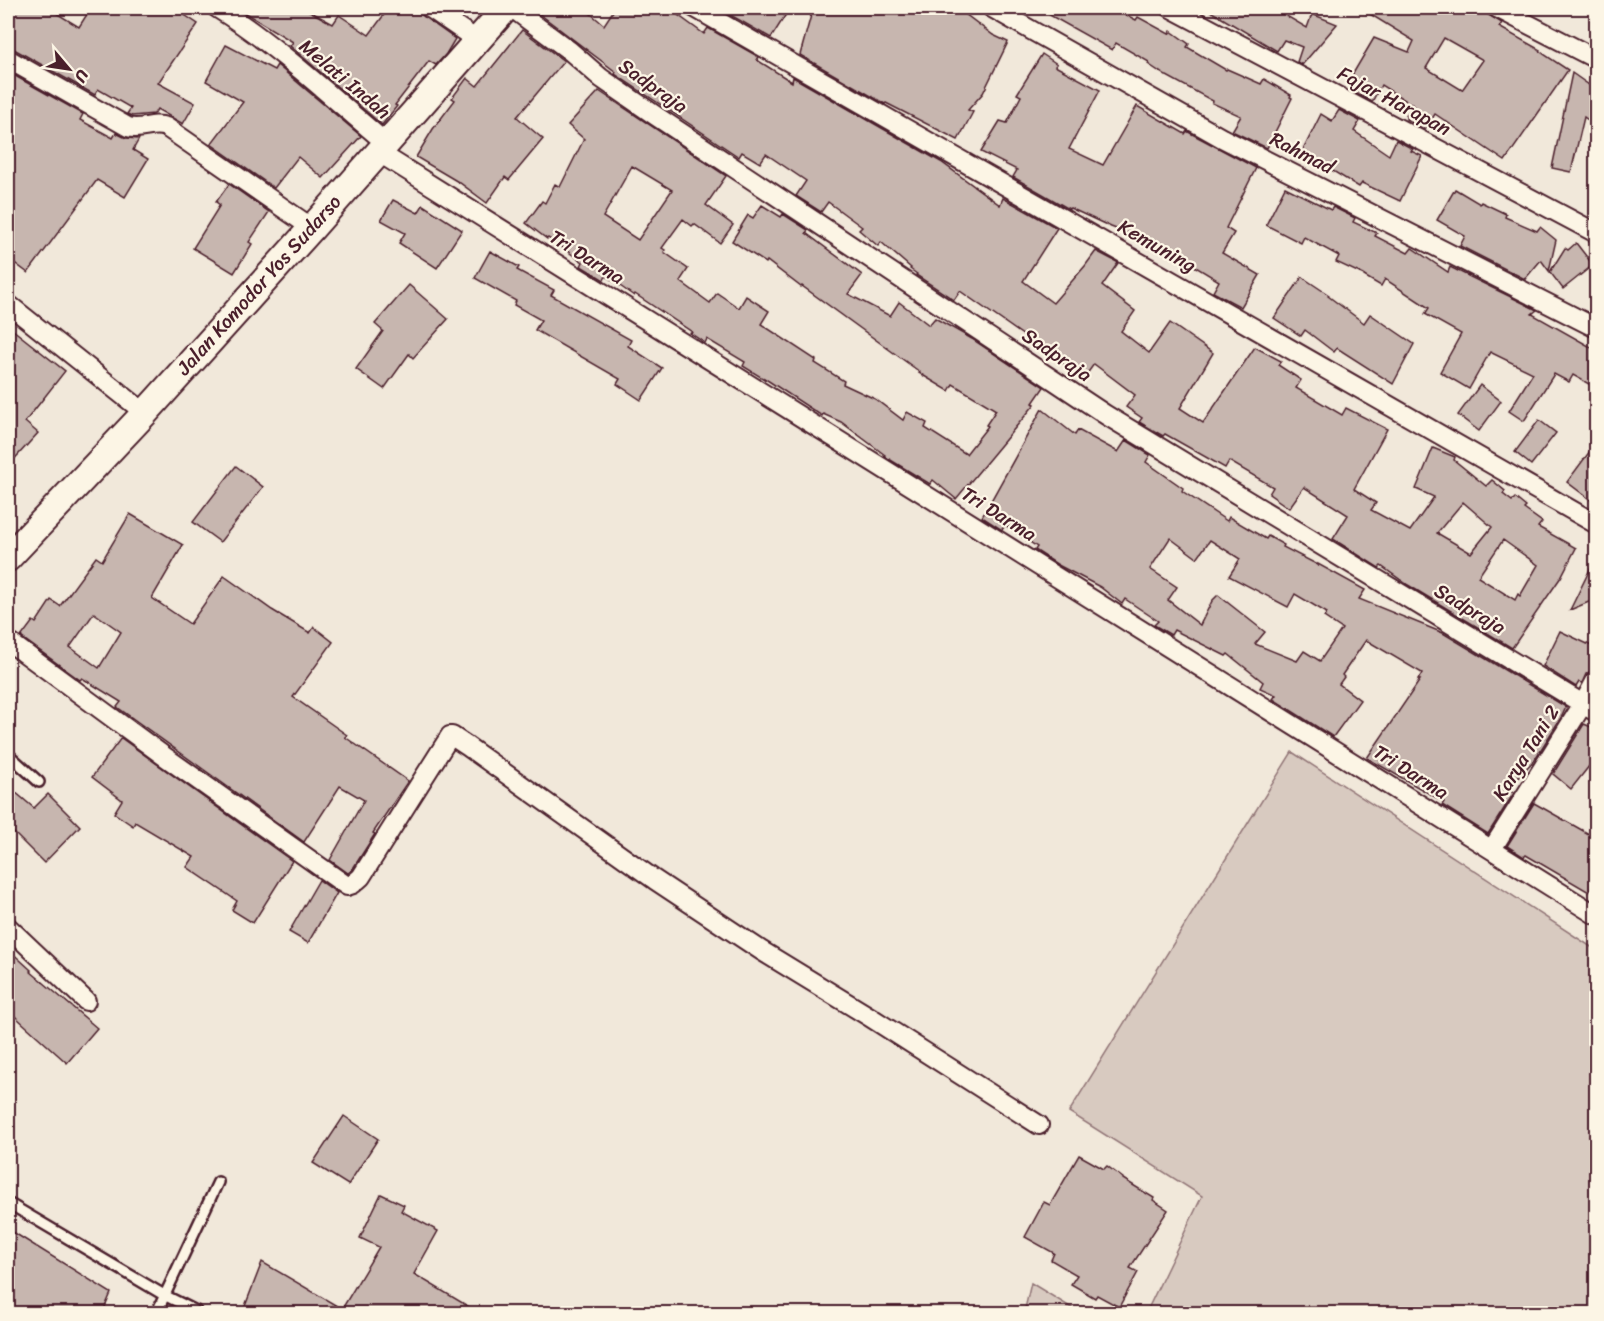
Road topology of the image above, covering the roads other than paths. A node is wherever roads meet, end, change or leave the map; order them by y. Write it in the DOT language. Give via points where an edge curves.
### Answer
graph roads {
  1 [pos="217,8"];
  2 [pos="430,8"];
  3 [pos="506,8"];
  4 [pos="512,8"];
  5 [pos="695,8"];
  6 [pos="992,8"];
  7 [pos="1171,8"];
  8 [pos="1497,8"];
  9 [pos="477,41"];
  10 [pos="8,59"];
  11 [pos="1596,59"];
  12 [pos="382,148"];
  13 [pos="312,228"];
  14 [pos="1596,233"];
  15 [pos="8,304"];
  16 [pos="1596,328"];
  17 [pos="145,413"];
  18 [pos="1596,524"];
  19 [pos="8,558"];
  20 [pos="8,641"];
  21 [pos="1596,680"];
  22 [pos="1590,708"];
  23 [pos="8,754"];
  24 [pos="39,782"];
  25 [pos="1492,849"];
  26 [pos="1596,915"];
  27 [pos="8,927"];
  28 [pos="86,1001"];
  29 [pos="1040,1125"];
  30 [pos="218,1182"];
  31 [pos="8,1203"];
  32 [pos="164,1295"];
  33 [pos="195,1311"];
  34 [pos="156,1314"];
  1 -- 12 [label="street, Melati Indah" via="266,42"];
  2 -- 9 [label="street"];
  3 -- 9 [label="street, Jalan Komodor Yos Sudarso"];
  4 -- 22 [label="street, Sadpraja" via="656,116 1106,415"];
  5 -- 18 [label="street, Kemuning"];
  6 -- 16 [label="street, Rahmad" via="1222,138"];
  7 -- 14 [label="street, Fajar Harapan"];
  8 -- 11 [label="street"];
  9 -- 12 [label="street, Jalan Komodor Yos Sudarso"];
  10 -- 13 [label="street" via="128,127 166,127"];
  12 -- 13 [label="street, Jalan Komodor Yos Sudarso"];
  12 -- 25 [label="street, Tri Darma"];
  13 -- 17 [label="street, Jalan Komodor Yos Sudarso"];
  15 -- 17 [label="street"];
  17 -- 19 [label="street, Jalan Komodor Yos Sudarso"];
  20 -- 29 [label="street" via="347,886 361,877 452,736 664,887"];
  21 -- 22 [label="street, Karya Tani 2"];
  22 -- 25 [label="street, Karya Tani 2"];
  23 -- 24 [label="lane"];
  25 -- 26 [label="street, Tri Darma"];
  27 -- 28 [label="street"];
  30 -- 32 [label="lane"];
  31 -- 32 [label="lane"];
  32 -- 33 [label="lane"];
  32 -- 34 [label="lane"];
}
